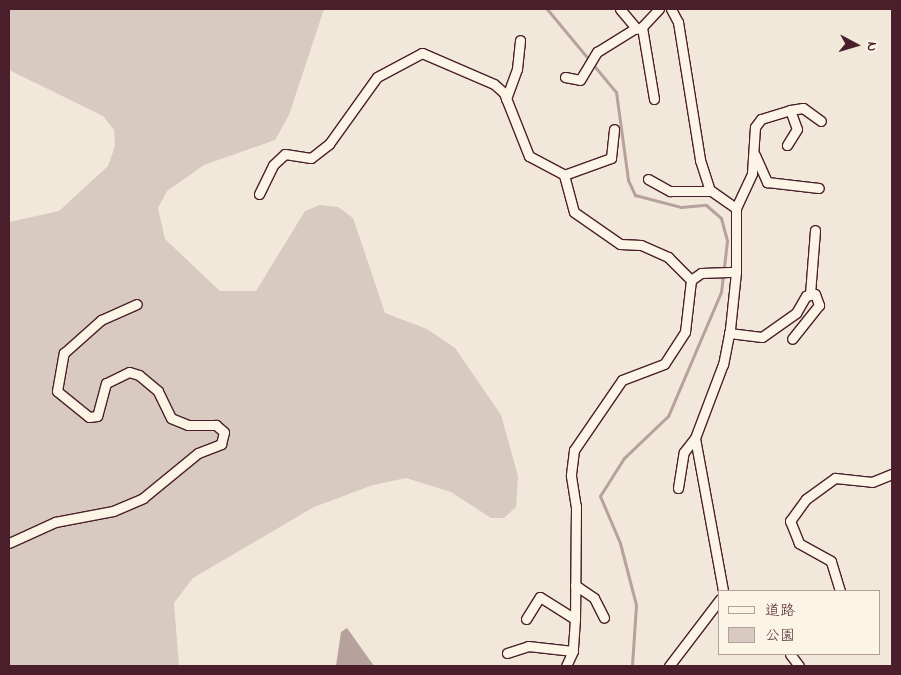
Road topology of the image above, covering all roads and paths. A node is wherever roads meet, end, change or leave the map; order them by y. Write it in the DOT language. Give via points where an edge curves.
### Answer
graph roads {
  1 [pos="620,9"];
  2 [pos="659,9"];
  3 [pos="671,9"];
  4 [pos="638,28"];
  5 [pos="520,40"];
  6 [pos="565,77"];
  7 [pos="506,99"];
  8 [pos="654,99"];
  9 [pos="790,110"];
  10 [pos="821,121"];
  11 [pos="614,129"];
  12 [pos="787,145"];
  13 [pos="753,153"];
  14 [pos="564,175"];
  15 [pos="648,179"];
  16 [pos="819,188"];
  17 [pos="711,191"];
  18 [pos="260,194"];
  19 [pos="736,208"];
  20 [pos="815,230"];
  21 [pos="733,272"];
  22 [pos="691,280"];
  23 [pos="810,294"];
  24 [pos="137,304"];
  25 [pos="729,333"];
  26 [pos="792,339"];
  27 [pos="695,438"];
  28 [pos="892,474"];
  29 [pos="678,488"];
  30 [pos="9,543"];
  31 [pos="575,585"];
  32 [pos="723,590"];
  33 [pos="840,590"];
  34 [pos="718,601"];
  35 [pos="604,618"];
  36 [pos="526,619"];
  37 [pos="575,619"];
  38 [pos="573,651"];
  39 [pos="507,653"];
  40 [pos="566,666"];
  41 [pos="669,666"];
  1 -- 4 [label="street"];
  2 -- 4 [label="street"];
  3 -- 17 [label="street" via="678,22 700,160"];
  4 -- 6 [label="street" via="596,55 580,80"];
  4 -- 8 [label="street"];
  5 -- 7 [label="street" via="517,68"];
  7 -- 14 [label="street" via="529,156"];
  7 -- 18 [label="street" via="494,84 422,53 377,77 329,144 311,158 285,154 273,165"];
  9 -- 10 [label="street" via="803,108"];
  9 -- 12 [label="street" via="797,129"];
  9 -- 13 [label="street" via="761,119 755,127"];
  11 -- 14 [label="street" via="612,158"];
  13 -- 16 [label="street" via="766,182"];
  13 -- 19 [label="street" via="752,173"];
  14 -- 22 [label="street" via="574,212 620,244 641,245 668,257"];
  15 -- 17 [label="street" via="670,191"];
  17 -- 19 [label="street"];
  19 -- 21 [label="street"];
  20 -- 23 [label="street"];
  21 -- 22 [label="street" via="716,272"];
  21 -- 25 [label="street"];
  22 -- 31 [label="street" via="685,332 664,364 622,380 574,450 571,476 576,506"];
  23 -- 25 [label="street" via="796,313 762,337"];
  23 -- 26 [label="street" via="819,298 819,305"];
  24 -- 30 [label="street" via="101,320 64,353 57,391 89,417 97,416 106,383 129,372 158,391 171,418 188,425 216,425 224,432 222,444 198,453 143,498 113,511 55,522"];
  25 -- 27 [label="street"];
  27 -- 29 [label="street" via="684,452"];
  27 -- 32 [label="street"];
  28 -- 33 [label="street" via="872,482 834,478 806,499 790,520 799,544 831,561"];
  31 -- 35 [label="street" via="594,598"];
  31 -- 37 [label="street"];
  34 -- 41 [label="street"];
  36 -- 37 [label="street" via="540,598"];
  37 -- 38 [label="street"];
  38 -- 39 [label="street" via="528,646"];
  38 -- 40 [label="street"];
}
